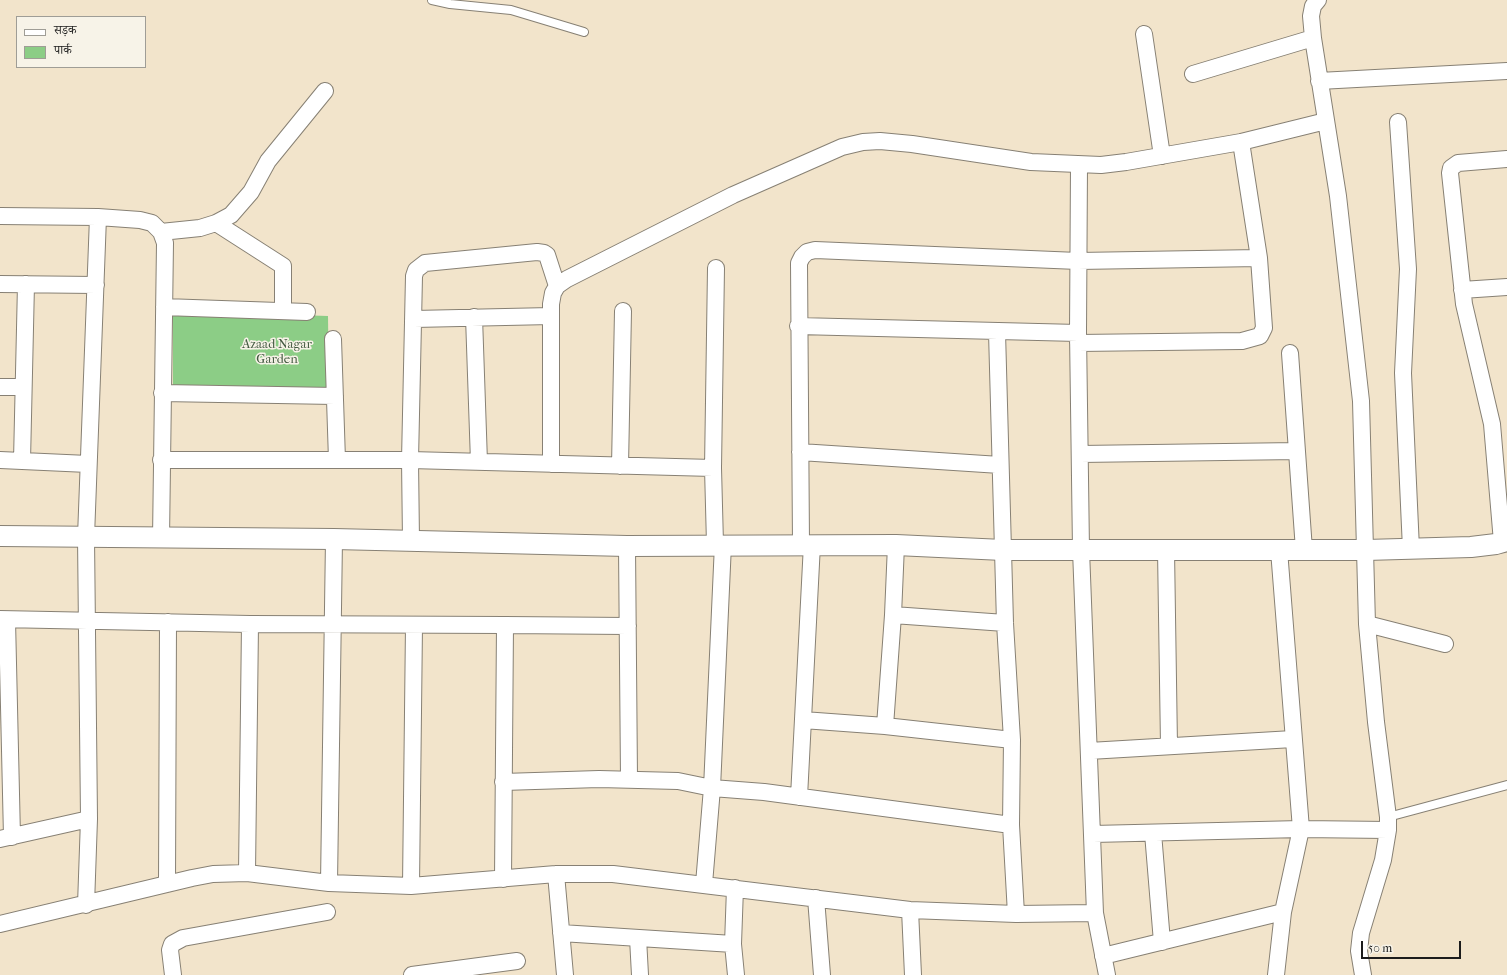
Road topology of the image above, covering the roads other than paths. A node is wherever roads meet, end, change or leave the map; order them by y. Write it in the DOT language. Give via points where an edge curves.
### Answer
graph roads {
  1 [pos="432,0"];
  2 [pos="1318,0"];
  3 [pos="584,32"];
  4 [pos="1144,34"];
  5 [pos="1313,38"];
  6 [pos="1507,71"];
  7 [pos="1193,74"];
  8 [pos="1319,80"];
  9 [pos="325,91"];
  10 [pos="1326,121"];
  11 [pos="1398,122"];
  12 [pos="1241,142"];
  13 [pos="1162,156"];
  14 [pos="1507,159"];
  15 [pos="1079,165"];
  16 [pos="0,216"];
  17 [pos="98,217"];
  18 [pos="216,223"];
  19 [pos="161,232"];
  20 [pos="1259,258"];
  21 [pos="1078,261"];
  22 [pos="716,268"];
  23 [pos="0,284"];
  24 [pos="26,284"];
  25 [pos="96,285"];
  26 [pos="557,286"];
  27 [pos="1507,287"];
  28 [pos="1462,290"];
  29 [pos="164,307"];
  30 [pos="283,311"];
  31 [pos="623,311"];
  32 [pos="307,312"];
  33 [pos="551,316"];
  34 [pos="414,318"];
  35 [pos="474,318"];
  36 [pos="798,326"];
  37 [pos="997,332"];
  38 [pos="1078,338"];
  39 [pos="333,339"];
  40 [pos="1290,353"];
  41 [pos="0,387"];
  42 [pos="23,387"];
  43 [pos="162,393"];
  44 [pos="335,396"];
  45 [pos="1297,451"];
  46 [pos="800,452"];
  47 [pos="1080,454"];
  48 [pos="0,460"];
  49 [pos="161,460"];
  50 [pos="337,460"];
  51 [pos="410,460"];
  52 [pos="22,461"];
  53 [pos="478,462"];
  54 [pos="88,464"];
  55 [pos="551,464"];
  56 [pos="1000,465"];
  57 [pos="620,466"];
  58 [pos="713,468"];
  59 [pos="0,536"];
  60 [pos="86,537"];
  61 [pos="161,539"];
  62 [pos="334,539"];
  63 [pos="411,541"];
  64 [pos="1505,542"];
  65 [pos="719,544"];
  66 [pos="806,544"];
  67 [pos="896,545"];
  68 [pos="628,546"];
  69 [pos="1411,549"];
  70 [pos="1003,550"];
  71 [pos="1081,550"];
  72 [pos="1166,550"];
  73 [pos="1278,550"];
  74 [pos="1304,550"];
  75 [pos="1366,550"];
  76 [pos="893,615"];
  77 [pos="4,619"];
  78 [pos="86,622"];
  79 [pos="168,622"];
  80 [pos="1005,623"];
  81 [pos="250,624"];
  82 [pos="505,624"];
  83 [pos="1367,624"];
  84 [pos="332,625"];
  85 [pos="414,625"];
  86 [pos="628,626"];
  87 [pos="1445,644"];
  88 [pos="4,694"];
  89 [pos="803,720"];
  90 [pos="884,726"];
  91 [pos="1293,739"];
  92 [pos="1012,740"];
  93 [pos="1169,746"];
  94 [pos="1089,751"];
  95 [pos="5,773"];
  96 [pos="629,779"];
  97 [pos="503,782"];
  98 [pos="1507,785"];
  99 [pos="712,788"];
  100 [pos="799,797"];
  101 [pos="89,820"];
  102 [pos="1388,823"];
  103 [pos="1011,825"];
  104 [pos="1301,829"];
  105 [pos="1153,832"];
  106 [pos="1092,834"];
  107 [pos="6,838"];
  108 [pos="246,873"];
  109 [pos="556,874"];
  110 [pos="503,879"];
  111 [pos="329,883"];
  112 [pos="167,884"];
  113 [pos="704,884"];
  114 [pos="411,886"];
  115 [pos="735,888"];
  116 [pos="816,898"];
  117 [pos="86,905"];
  118 [pos="910,910"];
  119 [pos="327,912"];
  120 [pos="1283,912"];
  121 [pos="1095,913"];
  122 [pos="1016,914"];
  123 [pos="0,924"];
  124 [pos="561,933"];
  125 [pos="638,938"];
  126 [pos="1162,942"];
  127 [pos="732,944"];
  128 [pos="1103,956"];
  129 [pos="517,961"];
  130 [pos="174,975"];
  131 [pos="412,975"];
  132 [pos="565,975"];
  133 [pos="640,975"];
  134 [pos="736,975"];
  135 [pos="822,975"];
  136 [pos="913,975"];
  137 [pos="1107,975"];
  138 [pos="1276,975"];
  139 [pos="1363,975"];
  1 -- 3 [label="lane" via="511,10"];
  2 -- 5 [label="street" via="1313,6"];
  4 -- 13 [label="street"];
  5 -- 7 [label="street"];
  5 -- 8 [label="street"];
  6 -- 8 [label="street"];
  8 -- 10 [label="street"];
  9 -- 18 [label="street" via="268,161 241,204 231,215"];
  10 -- 12 [label="street"];
  10 -- 75 [label="street" via="1338,196 1361,401"];
  11 -- 69 [label="street" via="1408,269 1402,373"];
  12 -- 13 [label="street"];
  12 -- 20 [label="street"];
  13 -- 15 [label="street" via="1126,162"];
  14 -- 28 [label="street" via="1458,163 1451,168"];
  15 -- 21 [label="street"];
  15 -- 26 [label="street" via="1031,162 912,144 863,142 842,147 733,195"];
  16 -- 17 [label="street"];
  17 -- 19 [label="street" via="140,220 152,223"];
  17 -- 25 [label="street"];
  18 -- 19 [label="street" via="200,228"];
  18 -- 30 [label="street" via="283,266"];
  19 -- 29 [label="street" via="165,243"];
  20 -- 21 [label="street"];
  20 -- 38 [label="street" via="1264,328 1260,336 1254,339 1242,341"];
  21 -- 36 [label="street" via="815,250 807,252 799,263"];
  21 -- 38 [label="street"];
  22 -- 58 [label="street"];
  23 -- 24 [label="street"];
  24 -- 25 [label="street"];
  24 -- 42 [label="street"];
  25 -- 54 [label="street"];
  26 -- 33 [label="street" via="553,293"];
  26 -- 34 [label="street" via="550,260 544,253 425,263 420,265 414,276"];
  27 -- 28 [label="street"];
  28 -- 64 [label="street" via="1492,424"];
  29 -- 30 [label="street"];
  29 -- 43 [label="street"];
  30 -- 32 [label="street"];
  31 -- 57 [label="street"];
  33 -- 35 [label="street"];
  33 -- 55 [label="street"];
  34 -- 35 [label="street"];
  34 -- 51 [label="street"];
  35 -- 53 [label="street"];
  36 -- 37 [label="street"];
  36 -- 46 [label="street"];
  37 -- 38 [label="street"];
  37 -- 56 [label="street"];
  38 -- 47 [label="street"];
  39 -- 44 [label="street"];
  40 -- 45 [label="street"];
  41 -- 42 [label="street"];
  42 -- 52 [label="street"];
  43 -- 44 [label="street"];
  43 -- 49 [label="street"];
  44 -- 50 [label="street"];
  45 -- 47 [label="street"];
  45 -- 74 [label="street"];
  46 -- 56 [label="street"];
  46 -- 66 [label="street"];
  47 -- 71 [label="street"];
  48 -- 52 [label="street"];
  49 -- 50 [label="street"];
  49 -- 61 [label="street"];
  50 -- 51 [label="street"];
  51 -- 53 [label="street"];
  51 -- 63 [label="street"];
  52 -- 54 [label="street"];
  53 -- 55 [label="street"];
  54 -- 60 [label="street"];
  55 -- 57 [label="street"];
  56 -- 70 [label="street"];
  57 -- 58 [label="street"];
  58 -- 65 [label="street"];
  59 -- 60 [label="street"];
  60 -- 61 [label="street"];
  60 -- 78 [label="street"];
  61 -- 62 [label="street"];
  62 -- 63 [label="street"];
  62 -- 84 [label="street"];
  63 -- 68 [label="street"];
  64 -- 69 [label="street" via="1471,547"];
  65 -- 66 [label="street"];
  65 -- 68 [label="street"];
  65 -- 99 [label="street"];
  66 -- 67 [label="street"];
  66 -- 89 [label="street"];
  67 -- 70 [label="street"];
  67 -- 76 [label="street"];
  68 -- 86 [label="street"];
  69 -- 75 [label="street"];
  70 -- 71 [label="street"];
  70 -- 80 [label="street"];
  71 -- 72 [label="street"];
  71 -- 94 [label="street"];
  72 -- 73 [label="street"];
  72 -- 93 [label="street"];
  73 -- 74 [label="street"];
  73 -- 91 [label="street"];
  74 -- 75 [label="street"];
  75 -- 83 [label="street"];
  76 -- 80 [label="street"];
  76 -- 90 [label="street"];
  77 -- 78 [label="street"];
  77 -- 88 [label="street"];
  78 -- 79 [label="street"];
  78 -- 101 [label="street"];
  79 -- 81 [label="street"];
  79 -- 112 [label="street"];
  80 -- 92 [label="street"];
  81 -- 84 [label="street"];
  81 -- 108 [label="street"];
  82 -- 85 [label="street"];
  82 -- 86 [label="street"];
  82 -- 97 [label="street"];
  83 -- 87 [label="street"];
  83 -- 102 [label="street"];
  84 -- 85 [label="street"];
  84 -- 111 [label="street"];
  85 -- 114 [label="street"];
  86 -- 96 [label="street"];
  88 -- 95 [label="street"];
  89 -- 90 [label="street"];
  89 -- 100 [label="street"];
  90 -- 92 [label="street"];
  91 -- 93 [label="street"];
  91 -- 104 [label="street"];
  92 -- 103 [label="street"];
  93 -- 94 [label="street"];
  94 -- 106 [label="street"];
  95 -- 107 [label="street"];
  96 -- 97 [label="street"];
  96 -- 99 [label="street" via="678,781"];
  97 -- 110 [label="street"];
  98 -- 102 [label="lane"];
  99 -- 100 [label="street"];
  99 -- 113 [label="street"];
  100 -- 103 [label="street"];
  101 -- 107 [label="street"];
  101 -- 117 [label="street"];
  102 -- 104 [label="street"];
  102 -- 139 [label="street" via="1383,860 1361,933 1359,951 1360,970"];
  103 -- 122 [label="street"];
  104 -- 105 [label="street"];
  104 -- 120 [label="street"];
  105 -- 106 [label="street"];
  105 -- 126 [label="street"];
  106 -- 121 [label="street"];
  108 -- 111 [label="street"];
  108 -- 112 [label="street" via="213,874"];
  109 -- 110 [label="street"];
  109 -- 113 [label="street" via="613,874"];
  109 -- 124 [label="street"];
  110 -- 114 [label="street"];
  111 -- 114 [label="street"];
  112 -- 117 [label="street"];
  113 -- 115 [label="street"];
  115 -- 116 [label="street"];
  115 -- 127 [label="street"];
  116 -- 118 [label="street"];
  116 -- 135 [label="street"];
  117 -- 123 [label="street"];
  118 -- 122 [label="street"];
  118 -- 136 [label="street"];
  119 -- 130 [label="street" via="183,938 172,944 170,950"];
  120 -- 126 [label="street"];
  120 -- 138 [label="street"];
  121 -- 122 [label="street"];
  121 -- 128 [label="street"];
  124 -- 125 [label="street"];
  124 -- 132 [label="street"];
  125 -- 127 [label="street"];
  125 -- 133 [label="street"];
  126 -- 128 [label="street"];
  127 -- 134 [label="street"];
  128 -- 137 [label="street"];
  129 -- 131 [label="street"];
}
